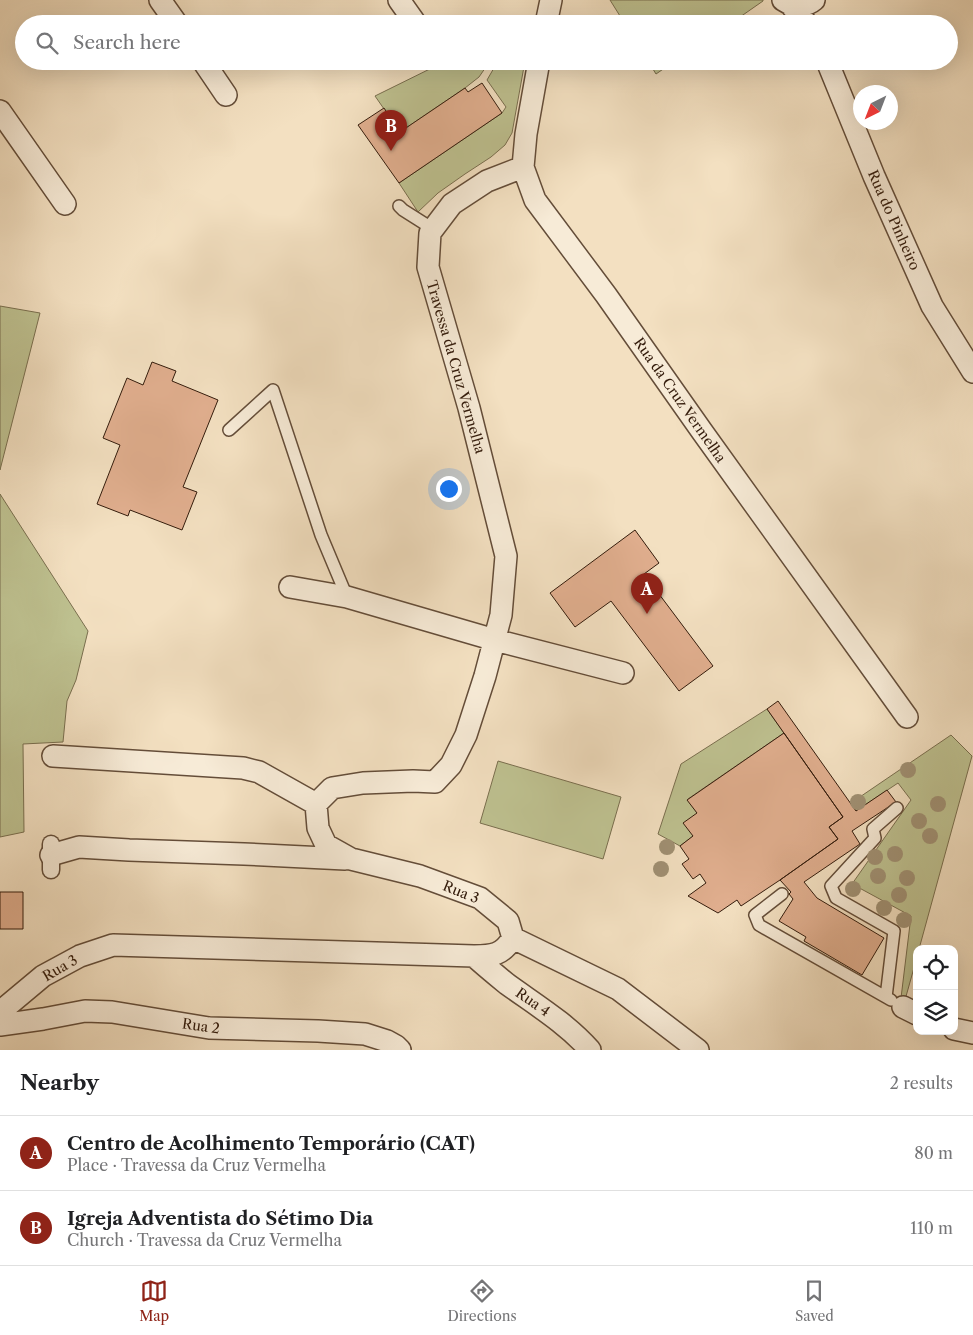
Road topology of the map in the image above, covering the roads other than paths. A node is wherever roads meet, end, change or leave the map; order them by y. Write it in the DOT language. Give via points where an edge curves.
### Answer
graph roads {
  1 [pos="160,0"];
  2 [pos="399,0"];
  3 [pos="551,0"];
  4 [pos="814,0"];
  5 [pos="821,0"];
  6 [pos="787,2"];
  7 [pos="171,15"];
  8 [pos="410,15"];
  9 [pos="548,15"];
  10 [pos="799,15"];
  11 [pos="819,15"];
  12 [pos="209,70"];
  13 [pos="537,70"];
  14 [pos="831,70"];
  15 [pos="226,95"];
  16 [pos="0,111"];
  17 [pos="524,167"];
  18 [pos="65,204"];
  19 [pos="399,206"];
  20 [pos="433,229"];
  21 [pos="973,372"];
  22 [pos="229,430"];
  23 [pos="290,587"];
  24 [pos="347,597"];
  25 [pos="495,640"];
  26 [pos="623,673"];
  27 [pos="907,717"];
  28 [pos="53,756"];
  29 [pos="316,804"];
  30 [pos="897,808"];
  31 [pos="51,856"];
  32 [pos="351,859"];
  33 [pos="782,894"];
  34 [pos="513,938"];
  35 [pos="474,956"];
  36 [pos="902,1006"];
  37 [pos="0,1012"];
  38 [pos="0,1025"];
  39 [pos="400,1050"];
  40 [pos="590,1050"];
  41 [pos="698,1050"];
  1 -- 7 [label="street"];
  2 -- 8 [label="street"];
  3 -- 9 [label="street"];
  4 -- 6 [label="street" via="802,6"];
  5 -- 11 [label="street"];
  6 -- 10 [label="street"];
  12 -- 15 [label="street"];
  13 -- 17 [label="street, Rua da Cruz Vermelha" via="526,134"];
  14 -- 21 [label="street, Rua do Pinheiro" via="932,306"];
  16 -- 18 [label="street"];
  17 -- 20 [label="street, Travessa da Cruz Vermelha" via="487,182 452,204"];
  17 -- 27 [label="street, Rua da Cruz Vermelha" via="535,200"];
  19 -- 20 [label="lane"];
  20 -- 25 [label="street, Travessa da Cruz Vermelha" via="430,232 428,267 469,408 506,556 501,615"];
  22 -- 24 [label="lane" via="273,390 321,535"];
  23 -- 24 [label="street"];
  24 -- 25 [label="street"];
  25 -- 26 [label="street"];
  25 -- 29 [label="street" via="466,735 451,765 435,782 363,783 332,788"];
  28 -- 29 [label="street" via="243,768 259,772"];
  29 -- 32 [label="street, Rua 3" via="318,828 326,845"];
  30 -- 36 [label="lane" via="873,829 875,838 831,886 836,898 894,931"];
  31 -- 32 [label="street" via="79,847"];
  32 -- 34 [label="street, Rua 3" via="420,876 480,898 508,921"];
  33 -- 36 [label="lane" via="755,915 759,925"];
  34 -- 35 [label="street, Rua 3" via="507,947 493,956"];
  34 -- 41 [label="street" via="618,990"];
  35 -- 37 [label="street, Rua 3" via="113,945 80,956 43,976"];
  35 -- 40 [label="street, Rua 4" via="564,1024"];
  38 -- 39 [label="street, Rua 2" via="85,1011 112,1012 209,1028 365,1034 387,1040"];
}
